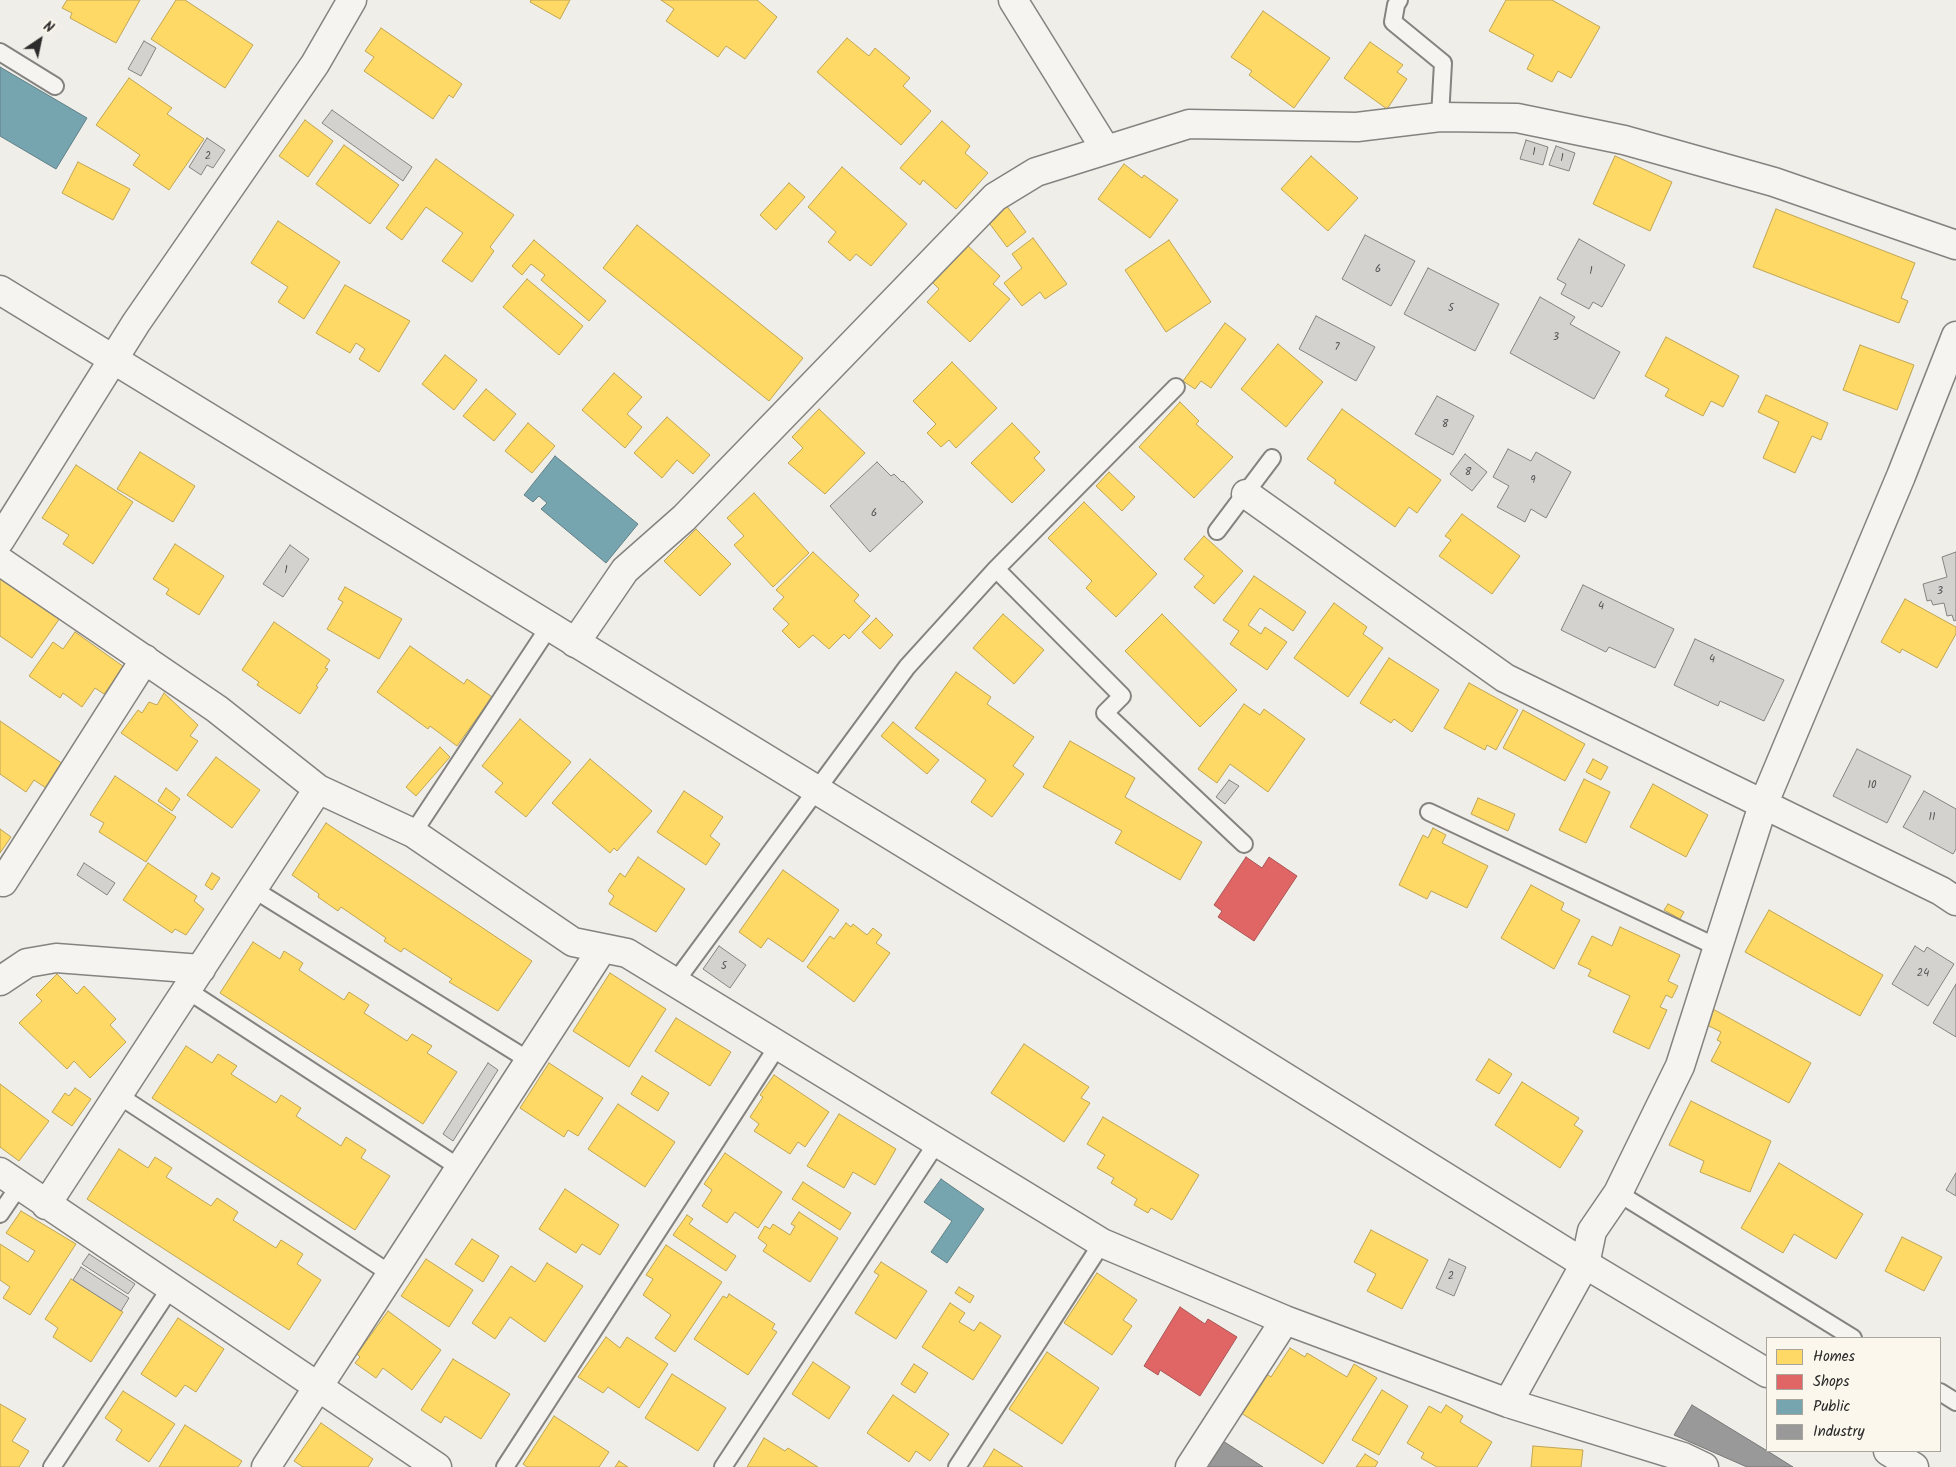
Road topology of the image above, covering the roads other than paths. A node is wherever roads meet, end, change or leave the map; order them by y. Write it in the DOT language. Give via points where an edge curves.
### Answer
graph roads {
  1 [pos="352,0"];
  2 [pos="1013,0"];
  3 [pos="1400,0"];
  4 [pos="0,52"];
  5 [pos="55,86"];
  6 [pos="1440,118"];
  7 [pos="1106,150"];
  8 [pos="1956,245"];
  9 [pos="0,290"];
  10 [pos="1956,336"];
  11 [pos="114,360"];
  12 [pos="1176,386"];
  13 [pos="1272,458"];
  14 [pos="1246,494"];
  15 [pos="1217,531"];
  16 [pos="0,540"];
  17 [pos="0,561"];
  18 [pos="996,569"];
  19 [pos="549,627"];
  20 [pos="575,643"];
  21 [pos="145,659"];
  22 [pos="318,789"];
  23 [pos="815,789"];
  24 [pos="1763,805"];
  25 [pos="1429,812"];
  26 [pos="413,834"];
  27 [pos="1244,844"];
  28 [pos="3,882"];
  29 [pos="253,889"];
  30 [pos="1956,901"];
  31 [pos="1717,947"];
  32 [pos="602,949"];
  33 [pos="194,980"];
  34 [pos="0,981"];
  35 [pos="676,981"];
  36 [pos="779,1044"];
  37 [pos="530,1061"];
  38 [pos="118,1095"];
  39 [pos="936,1144"];
  40 [pos="460,1168"];
  41 [pos="10,1179"];
  42 [pos="1618,1193"];
  43 [pos="46,1205"];
  44 [pos="0,1214"];
  45 [pos="1102,1243"];
  46 [pos="1585,1264"];
  47 [pos="392,1274"];
  48 [pos="171,1287"];
  49 [pos="1285,1320"];
  50 [pos="1851,1337"];
  51 [pos="1766,1372"];
  52 [pos="318,1387"];
  53 [pos="1941,1393"];
  54 [pos="1956,1402"];
  55 [pos="1508,1403"];
  56 [pos="1890,1452"];
  57 [pos="52,1467"];
  58 [pos="266,1467"];
  59 [pos="437,1467"];
  60 [pos="505,1467"];
  61 [pos="723,1467"];
  62 [pos="957,1467"];
  63 [pos="1190,1467"];
  64 [pos="1704,1467"];
  65 [pos="1914,1467"];
  1 -- 11 [label="street" via="315,64"];
  2 -- 7 [label="street"];
  3 -- 6 [label="lane" via="1396,4 1393,22 1443,63"];
  4 -- 5 [label="lane"];
  6 -- 7 [label="street" via="1357,127 1189,124"];
  6 -- 8 [label="street" via="1517,118 1624,140 1774,182"];
  7 -- 20 [label="street" via="1036,172 994,197 684,518 625,570"];
  9 -- 11 [label="street"];
  10 -- 24 [label="street"];
  11 -- 16 [label="street"];
  11 -- 19 [label="street"];
  12 -- 18 [label="lane"];
  13 -- 14 [label="lane"];
  14 -- 15 [label="lane"];
  14 -- 24 [label="street" via="1505,678"];
  17 -- 21 [label="street"];
  18 -- 23 [label="lane" via="907,667"];
  18 -- 27 [label="lane" via="1122,696 1105,713"];
  19 -- 20 [label="street"];
  19 -- 26 [label="lane"];
  20 -- 23 [label="street"];
  21 -- 22 [label="street" via="217,709"];
  21 -- 28 [label="street"];
  22 -- 26 [label="street"];
  22 -- 29 [label="street"];
  23 -- 35 [label="lane"];
  23 -- 46 [label="street"];
  24 -- 30 [label="street"];
  24 -- 31 [label="street"];
  25 -- 31 [label="lane"];
  26 -- 32 [label="street" via="573,942"];
  29 -- 33 [label="street"];
  29 -- 37 [label="lane"];
  31 -- 42 [label="street" via="1680,1066"];
  32 -- 35 [label="street" via="627,953"];
  32 -- 37 [label="street"];
  33 -- 34 [label="street" via="56,958 27,962"];
  33 -- 38 [label="street"];
  33 -- 40 [label="lane"];
  35 -- 36 [label="street"];
  36 -- 39 [label="street"];
  36 -- 60 [label="lane"];
  37 -- 40 [label="street"];
  38 -- 43 [label="street"];
  38 -- 47 [label="lane"];
  39 -- 45 [label="street"];
  39 -- 61 [label="lane"];
  40 -- 47 [label="street"];
  41 -- 43 [label="street"];
  41 -- 44 [label="lane"];
  42 -- 46 [label="street" via="1592,1231"];
  42 -- 50 [label="lane"];
  43 -- 48 [label="street"];
  45 -- 49 [label="street"];
  45 -- 62 [label="lane"];
  46 -- 51 [label="street"];
  46 -- 55 [label="street"];
  47 -- 52 [label="street"];
  48 -- 52 [label="street"];
  48 -- 57 [label="lane"];
  49 -- 55 [label="street"];
  49 -- 63 [label="street"];
  52 -- 58 [label="street"];
  52 -- 59 [label="street"];
  53 -- 54 [label="lane"];
  55 -- 64 [label="street" via="1683,1456"];
  56 -- 65 [label="street"];
}
